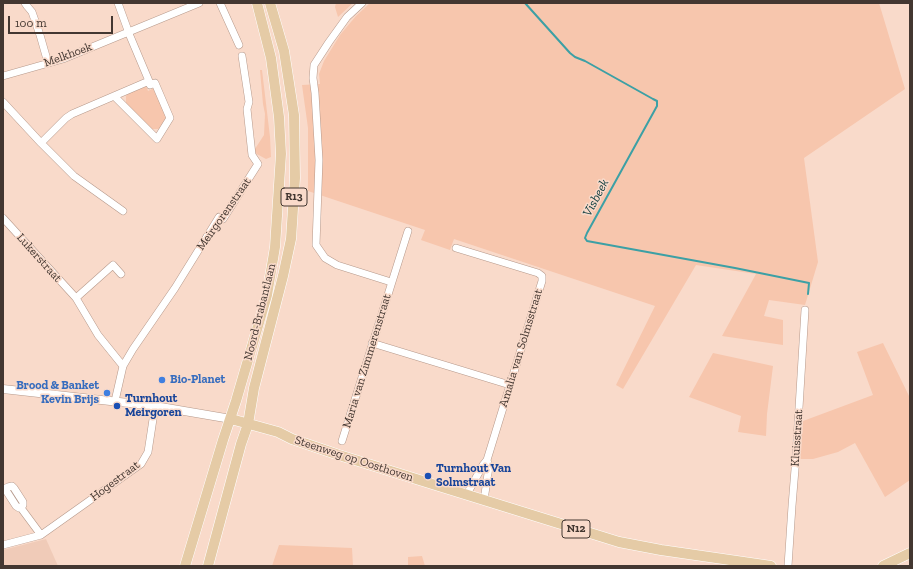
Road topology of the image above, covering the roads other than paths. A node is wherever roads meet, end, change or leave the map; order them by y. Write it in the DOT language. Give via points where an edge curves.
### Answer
graph roads {
  1 [pos="25,3"];
  2 [pos="118,3"];
  3 [pos="199,3"];
  4 [pos="220,3"];
  5 [pos="257,3"];
  6 [pos="270,3"];
  7 [pos="362,3"];
  8 [pos="128,32"];
  9 [pos="239,45"];
  10 [pos="242,56"];
  11 [pos="48,63"];
  12 [pos="3,76"];
  13 [pos="149,81"];
  14 [pos="114,96"];
  15 [pos="3,102"];
  16 [pos="41,143"];
  17 [pos="123,211"];
  18 [pos="3,218"];
  19 [pos="408,231"];
  20 [pos="456,248"];
  21 [pos="121,274"];
  22 [pos="391,282"];
  23 [pos="76,298"];
  24 [pos="806,310"];
  25 [pos="372,343"];
  26 [pos="123,366"];
  27 [pos="510,385"];
  28 [pos="3,389"];
  29 [pos="115,401"];
  30 [pos="155,406"];
  31 [pos="231,419"];
  32 [pos="248,424"];
  33 [pos="342,441"];
  34 [pos="487,460"];
  35 [pos="466,494"];
  36 [pos="484,500"];
  37 [pos="21,508"];
  38 [pos="41,534"];
  39 [pos="3,545"];
  40 [pos="910,554"];
  41 [pos="185,566"];
  42 [pos="208,566"];
  43 [pos="771,566"];
  44 [pos="788,566"];
  45 [pos="883,566"];
  1 -- 11 [label="street" via="32,12"];
  2 -- 8 [label="street"];
  3 -- 8 [label="street, Melkhoek"];
  4 -- 9 [label="street"];
  5 -- 31 [label="main road, Noord-Brabantlaan / R13" via="271,58 281,157 275,247 267,295"];
  6 -- 32 [label="main road, Noord-Brabantlaan / R13" via="284,51 294,115 295,178 291,238 254,388"];
  7 -- 22 [label="street, Maria van Zimmerenstraat" via="347,17 314,64 319,160 316,245 325,258 336,265"];
  8 -- 11 [label="street, Melkhoek"];
  8 -- 13 [label="street"];
  10 -- 26 [label="street, Meirgorenstraat" via="249,102 247,109 252,155 258,164 223,219 219,217"];
  11 -- 12 [label="street, Melkhoek"];
  13 -- 14 [label="street"];
  13 -- 14 [label="street" via="150,85 155,82 170,118 157,139"];
  14 -- 16 [label="street" via="72,114"];
  15 -- 16 [label="street"];
  16 -- 17 [label="street" via="74,176"];
  18 -- 23 [label="street, Lukerstraat"];
  19 -- 22 [label="street, Maria van Zimmerenstraat"];
  20 -- 27 [label="street, Amalia van Solmsstraat" via="542,276"];
  21 -- 23 [label="street" via="111,262"];
  22 -- 25 [label="street, Maria van Zimmerenstraat"];
  23 -- 26 [label="street, Lukerstraat" via="98,335"];
  24 -- 44 [label="street, Kluisstraat"];
  25 -- 27 [label="street"];
  25 -- 33 [label="street, Maria van Zimmerenstraat"];
  26 -- 29 [label="street, Meirgorenstraat"];
  27 -- 34 [label="street, Amalia van Solmsstraat"];
  28 -- 29 [label="street, Steenweg op Oosthoven"];
  29 -- 30 [label="street, Steenweg op Oosthoven"];
  30 -- 31 [label="street, Steenweg op Oosthoven"];
  30 -- 38 [label="street, Hogestraat" via="148,452 141,464"];
  31 -- 32 [label="main road, Steenweg op Oosthoven / N12"];
  31 -- 41 [label="main road, Noord-Brabantlaan / R13"];
  32 -- 35 [label="main road, Steenweg op Oosthoven / N12"];
  32 -- 42 [label="main road, Noord-Brabantlaan / R13"];
  34 -- 35 [label="street, Amalia van Solmsstraat"];
  34 -- 36 [label="street, Amalia van Solmsstraat" via="489,467"];
  35 -- 36 [label="main road, Steenweg op Oosthoven / N12"];
  36 -- 43 [label="main road, Steenweg op Oosthoven / N12" via="618,542"];
  37 -- 38 [label="street"];
  38 -- 39 [label="street, Hogestraat"];
  40 -- 45 [label="main road"];
}
